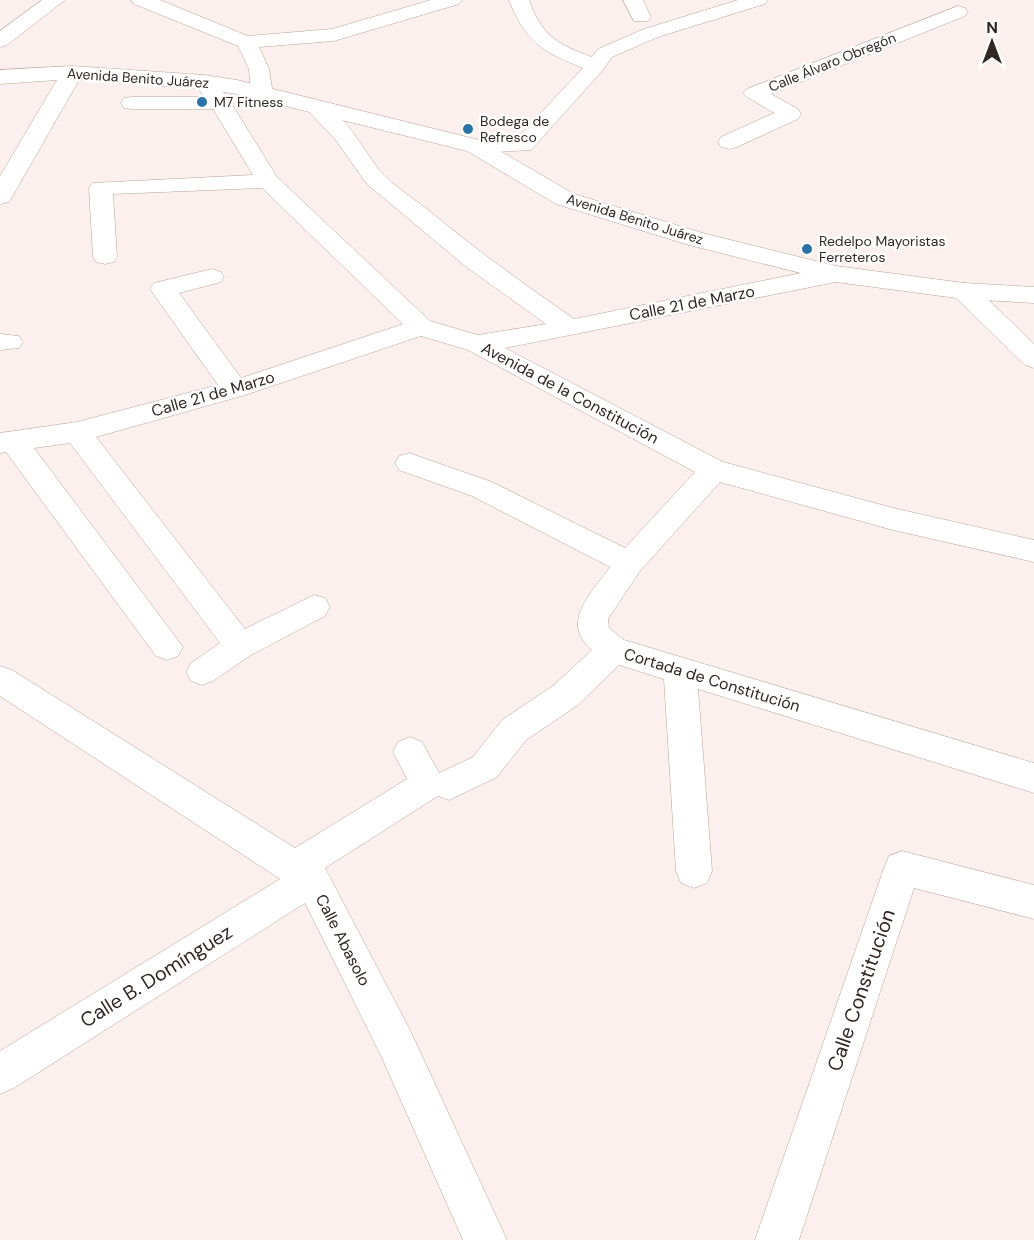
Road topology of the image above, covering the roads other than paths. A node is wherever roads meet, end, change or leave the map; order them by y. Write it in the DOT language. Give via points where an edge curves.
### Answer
graph roads {
  1 [pos="55,0"];
  2 [pos="141,0"];
  3 [pos="452,0"];
  4 [pos="519,0"];
  5 [pos="758,0"];
  6 [pos="940,0"];
  7 [pos="0,41"];
  8 [pos="246,42"];
  9 [pos="596,66"];
  10 [pos="72,73"];
  11 [pos="0,77"];
  12 [pos="204,82"];
  13 [pos="262,94"];
  14 [pos="220,103"];
  15 [pos="132,104"];
  16 [pos="318,108"];
  17 [pos="729,142"];
  18 [pos="475,146"];
  19 [pos="268,181"];
  20 [pos="0,197"];
  21 [pos="105,257"];
  22 [pos="836,274"];
  23 [pos="212,277"];
  24 [pos="963,291"];
  25 [pos="1034,295"];
  26 [pos="421,327"];
  27 [pos="570,328"];
  28 [pos="477,344"];
  29 [pos="1034,360"];
  30 [pos="235,389"];
  31 [pos="77,432"];
  32 [pos="7,443"];
  33 [pos="409,463"];
  34 [pos="714,470"];
  35 [pos="1034,551"];
  36 [pos="629,563"];
  37 [pos="314,607"];
  38 [pos="240,646"];
  39 [pos="167,647"];
  40 [pos="613,650"];
  41 [pos="680,670"];
  42 [pos="202,672"];
  43 [pos="0,679"];
  44 [pos="410,752"];
  45 [pos="1034,778"];
  46 [pos="449,785"];
  47 [pos="694,871"];
  48 [pos="303,873"];
  49 [pos="1034,902"];
  50 [pos="0,1074"];
  51 [pos="485,1240"];
  52 [pos="777,1240"];
  1 -- 7 [label="main road"];
  2 -- 8 [label="street"];
  3 -- 8 [label="street" via="334,35"];
  4 -- 9 [label="street" via="534,35 549,46"];
  5 -- 9 [label="street" via="651,33 605,53"];
  6 -- 17 [label="street, Calle Álvaro Obregón" via="958,12 754,93 790,114"];
  8 -- 13 [label="street" via="259,69"];
  9 -- 18 [label="street" via="523,145"];
  10 -- 11 [label="main road, Avenida Benito Juárez"];
  10 -- 12 [label="main road, Avenida Benito Juárez"];
  10 -- 20 [label="main road"];
  12 -- 13 [label="main road, Avenida Benito Juárez"];
  12 -- 14 [label="street, Avenida de la Constitución"];
  13 -- 16 [label="main road, Avenida Benito Juárez"];
  14 -- 15 [label="street"];
  14 -- 19 [label="street, Avenida de la Constitución"];
  16 -- 18 [label="main road, Avenida Benito Juárez"];
  16 -- 27 [label="street" via="344,134 374,178 474,261"];
  18 -- 22 [label="main road, Avenida Benito Juárez" via="566,199 698,240"];
  19 -- 21 [label="street" via="101,188"];
  19 -- 26 [label="street, Avenida de la Constitución"];
  22 -- 24 [label="main road, Avenida Benito Juárez"];
  22 -- 27 [label="street, Calle 21 de Marzo"];
  23 -- 30 [label="street" via="163,289"];
  24 -- 25 [label="main road, Avenida Benito Juárez"];
  24 -- 29 [label="street"];
  26 -- 28 [label="street, Avenida de la Constitución"];
  26 -- 30 [label="street, Calle 21 de Marzo"];
  27 -- 28 [label="street, Calle 21 de Marzo"];
  28 -- 34 [label="street, Avenida de la Constitución"];
  30 -- 31 [label="street, Calle 21 de Marzo"];
  31 -- 32 [label="street, Calle 21 de Marzo"];
  31 -- 38 [label="street"];
  32 -- 39 [label="street"];
  33 -- 36 [label="street" via="482,489"];
  34 -- 35 [label="street, Avenida de la Constitución" via="893,519"];
  34 -- 36 [label="street, Cortada de Constitución"];
  36 -- 40 [label="street, Cortada de Constitución" via="592,618 594,634"];
  37 -- 38 [label="street"];
  38 -- 42 [label="street"];
  40 -- 41 [label="street, Cortada de Constitución"];
  40 -- 46 [label="street" via="566,695 514,730 485,767"];
  41 -- 45 [label="street, Cortada de Constitución"];
  41 -- 47 [label="street"];
  43 -- 48 [label="street"];
  44 -- 48 [label="street, Calle B. Domínguez" via="427,785"];
  48 -- 50 [label="street, Calle B. Domínguez"];
  48 -- 51 [label="street, Calle Abasolo" via="396,1044"];
  49 -- 52 [label="street, Calle Constitución" via="902,868"];
}
